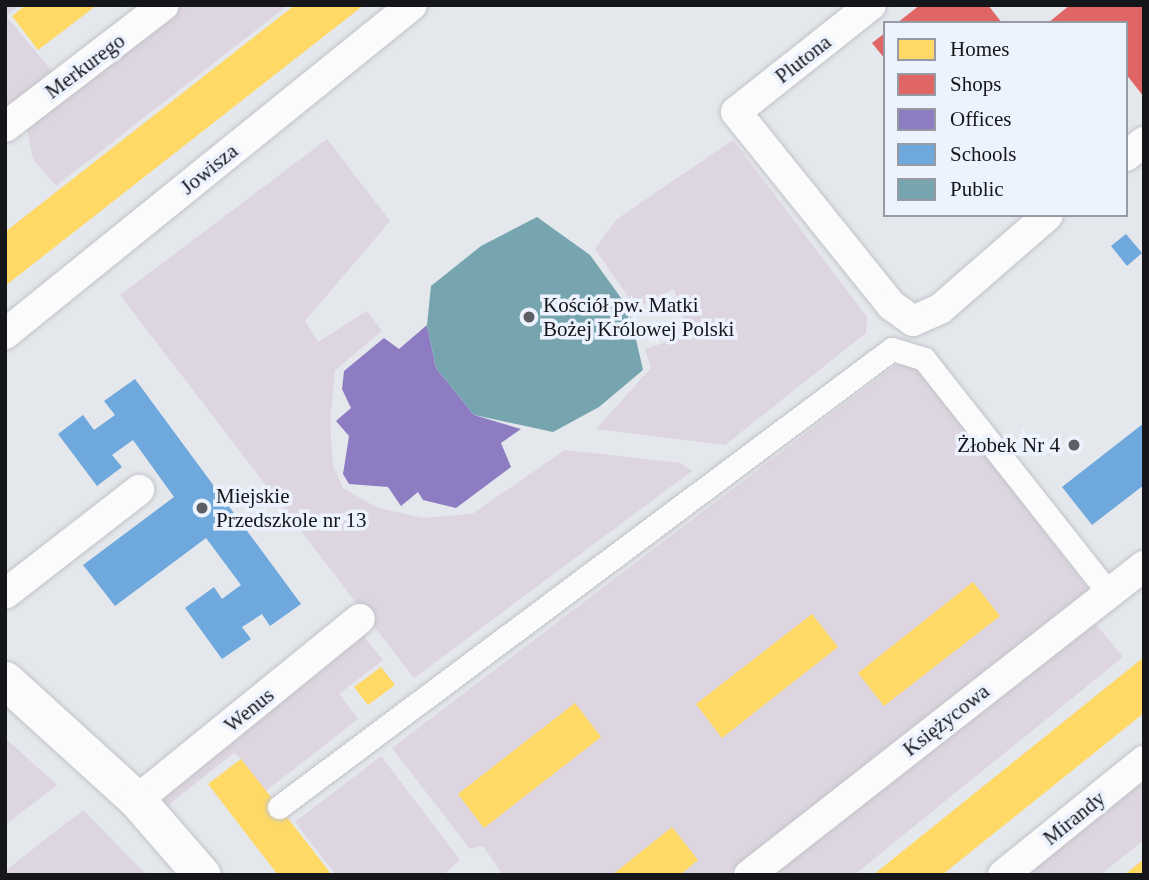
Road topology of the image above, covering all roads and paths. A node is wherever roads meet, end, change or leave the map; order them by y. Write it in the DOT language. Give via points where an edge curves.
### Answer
graph roads {
  1 [pos="164,5"];
  2 [pos="412,5"];
  3 [pos="857,9"];
  4 [pos="5,127"];
  5 [pos="1144,142"];
  6 [pos="1128,154"];
  7 [pos="1046,217"];
  8 [pos="5,334"];
  9 [pos="139,490"];
  10 [pos="1144,566"];
  11 [pos="1109,593"];
  12 [pos="5,594"];
  13 [pos="360,620"];
  14 [pos="5,680"];
  15 [pos="1144,761"];
  16 [pos="137,800"];
  17 [pos="279,807"];
  18 [pos="187,868"];
  19 [pos="749,875"];
  20 [pos="1003,875"];
  1 -- 4 [label="street, Merkurego"];
  2 -- 8 [label="street, Jowisza"];
  3 -- 7 [label="street, Plutona" via="736,112 891,305 913,321 940,309"];
  5 -- 6 [label="street"];
  9 -- 12 [label="street"];
  10 -- 11 [label="street, Księżycowa"];
  11 -- 17 [label="street" via="924,359 892,349"];
  11 -- 19 [label="street, Księżycowa"];
  13 -- 16 [label="street, Wenus"];
  14 -- 16 [label="street"];
  15 -- 20 [label="street, Mirandy"];
  16 -- 18 [label="street"];
}
